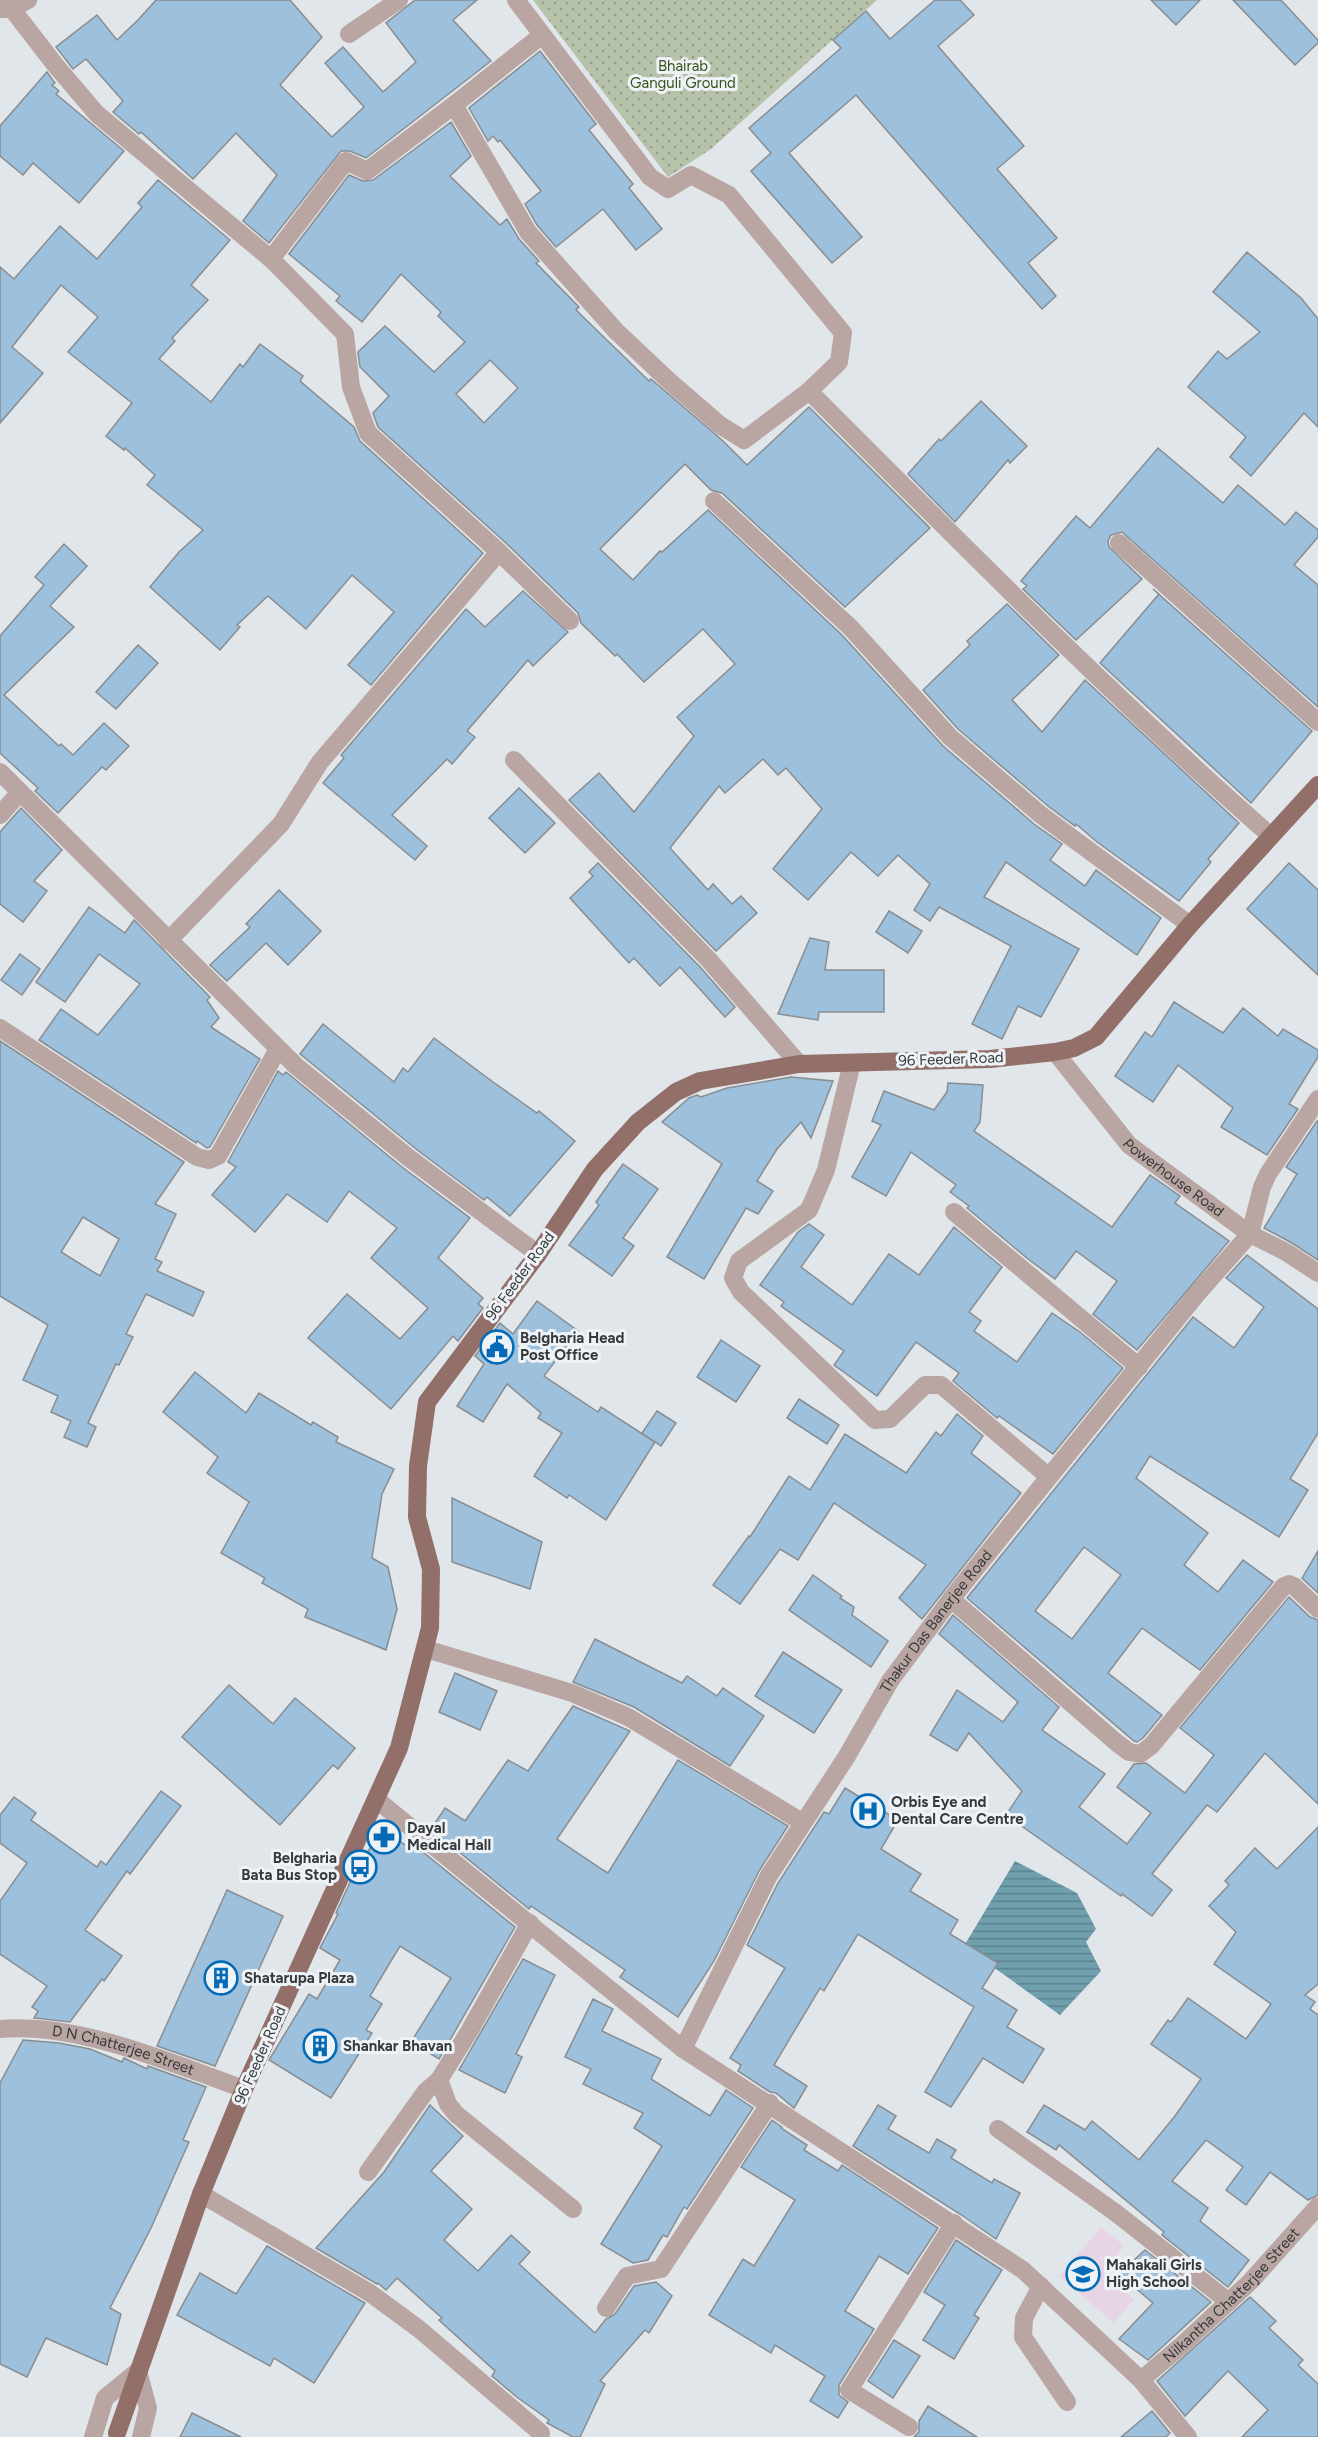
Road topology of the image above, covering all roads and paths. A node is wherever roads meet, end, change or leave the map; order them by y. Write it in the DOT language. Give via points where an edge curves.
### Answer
graph roads {
  1 [pos="28,0"];
  2 [pos="399,0"];
  3 [pos="516,0"];
  4 [pos="6,9"];
  5 [pos="349,34"];
  6 [pos="542,35"];
  7 [pos="454,105"];
  8 [pos="271,260"];
  9 [pos="809,391"];
  10 [pos="714,501"];
  11 [pos="1119,543"];
  12 [pos="499,552"];
  13 [pos="570,621"];
  14 [pos="1318,722"];
  15 [pos="514,760"];
  16 [pos="0,772"];
  17 [pos="1318,785"];
  18 [pos="20,792"];
  19 [pos="0,815"];
  20 [pos="1271,836"];
  21 [pos="1190,925"];
  22 [pos="168,941"];
  23 [pos="0,1028"];
  24 [pos="278,1049"];
  25 [pos="1055,1052"];
  26 [pos="852,1063"];
  27 [pos="799,1064"];
  28 [pos="1318,1100"];
  29 [pos="954,1212"];
  30 [pos="1250,1234"];
  31 [pos="538,1254"];
  32 [pos="1318,1273"];
  33 [pos="1139,1367"];
  34 [pos="1049,1477"];
  35 [pos="951,1599"];
  36 [pos="1318,1609"];
  37 [pos="426,1649"];
  38 [pos="377,1800"];
  39 [pos="802,1822"];
  40 [pos="530,1923"];
  41 [pos="0,2029"];
  42 [pos="684,2049"];
  43 [pos="439,2080"];
  44 [pos="244,2089"];
  45 [pos="770,2103"];
  46 [pos="998,2129"];
  47 [pos="368,2172"];
  48 [pos="201,2194"];
  49 [pos="1318,2206"];
  50 [pos="573,2209"];
  51 [pos="954,2223"];
  52 [pos="1041,2286"];
  53 [pos="1229,2302"];
  54 [pos="606,2308"];
  55 [pos="138,2371"];
  56 [pos="1141,2380"];
  57 [pos="1067,2402"];
  58 [pos="909,2427"];
  59 [pos="117,2433"];
  60 [pos="541,2433"];
  61 [pos="93,2437"];
  62 [pos="141,2437"];
  63 [pos="1188,2437"];
  1 -- 4 [label="street"];
  2 -- 5 [label="street"];
  3 -- 6 [label="street"];
  4 -- 8 [label="street" via="97,114"];
  6 -- 7 [label="street"];
  6 -- 9 [label="street" via="651,177 668,189 691,175 729,195 843,333 839,362"];
  7 -- 8 [label="street" via="367,171 346,161"];
  7 -- 9 [label="street" via="528,232 616,331 720,425 744,440"];
  8 -- 12 [label="street" via="345,334 351,387 368,433"];
  9 -- 20 [label="street" via="1017,600"];
  10 -- 21 [label="street" via="850,627 950,737 1041,815"];
  11 -- 14 [label="street"];
  12 -- 13 [label="street"];
  12 -- 22 [label="street" via="320,762 281,824"];
  15 -- 27 [label="street" via="709,960"];
  16 -- 18 [label="street"];
  17 -- 20 [label="main road, 96 Feeder Road"];
  18 -- 19 [label="street"];
  18 -- 22 [label="street"];
  20 -- 21 [label="main road, 96 Feeder Road"];
  21 -- 25 [label="main road, 96 Feeder Road" via="1096,1037"];
  22 -- 24 [label="street"];
  23 -- 24 [label="street" via="188,1151 209,1160 218,1156"];
  24 -- 31 [label="street" via="409,1158"];
  25 -- 26 [label="main road, 96 Feeder Road" via="990,1059"];
  25 -- 30 [label="street, Powerhouse Road" via="1129,1145"];
  26 -- 27 [label="main road, 96 Feeder Road"];
  26 -- 34 [label="street" via="826,1170 809,1210 739,1261 733,1278 741,1292 875,1420 890,1419 925,1385 941,1385"];
  27 -- 31 [label="main road, 96 Feeder Road" via="700,1081 676,1092 638,1122 595,1169"];
  28 -- 30 [label="street" via="1265,1181"];
  29 -- 33 [label="street"];
  30 -- 32 [label="street, Powerhouse Road"];
  30 -- 33 [label="street, Thakur Das Banerjee Road"];
  31 -- 37 [label="main road, 96 Feeder Road" via="426,1402 417,1517 431,1569"];
  33 -- 34 [label="street, Thakur Das Banerjee Road"];
  34 -- 35 [label="street, Thakur Das Banerjee Road"];
  35 -- 36 [label="street" via="1117,1743 1140,1754 1284,1586 1294,1586"];
  35 -- 39 [label="street, Thakur Das Banerjee Road" via="890,1681 847,1756"];
  37 -- 38 [label="main road, 96 Feeder Road" via="399,1748"];
  37 -- 39 [label="street" via="572,1693 628,1717"];
  38 -- 40 [label="street"];
  38 -- 44 [label="main road, 96 Feeder Road"];
  39 -- 42 [label="street, Thakur Das Banerjee Road" via="768,1877"];
  40 -- 42 [label="street"];
  40 -- 43 [label="street"];
  41 -- 44 [label="street, D N Chatterjee Street" via="25,2027 117,2044"];
  42 -- 45 [label="street"];
  43 -- 47 [label="street" via="426,2091"];
  43 -- 50 [label="street" via="456,2114"];
  44 -- 48 [label="main road, 96 Feeder Road"];
  45 -- 51 [label="street"];
  45 -- 54 [label="street" via="661,2269 627,2276"];
  46 -- 53 [label="street" via="1116,2213"];
  48 -- 55 [label="main road, 96 Feeder Road"];
  48 -- 60 [label="street" via="370,2293 419,2329"];
  49 -- 53 [label="street, Nilkantha Chatterjee Street"];
  51 -- 52 [label="street"];
  51 -- 58 [label="street" via="849,2390"];
  52 -- 56 [label="street"];
  52 -- 57 [label="street" via="1024,2318 1023,2337"];
  53 -- 56 [label="street, Nilkantha Chatterjee Street"];
  55 -- 59 [label="main road, 96 Feeder Road"];
  55 -- 61 [label="street" via="105,2398"];
  55 -- 62 [label="street" via="148,2408"];
  56 -- 63 [label="street"];
}
